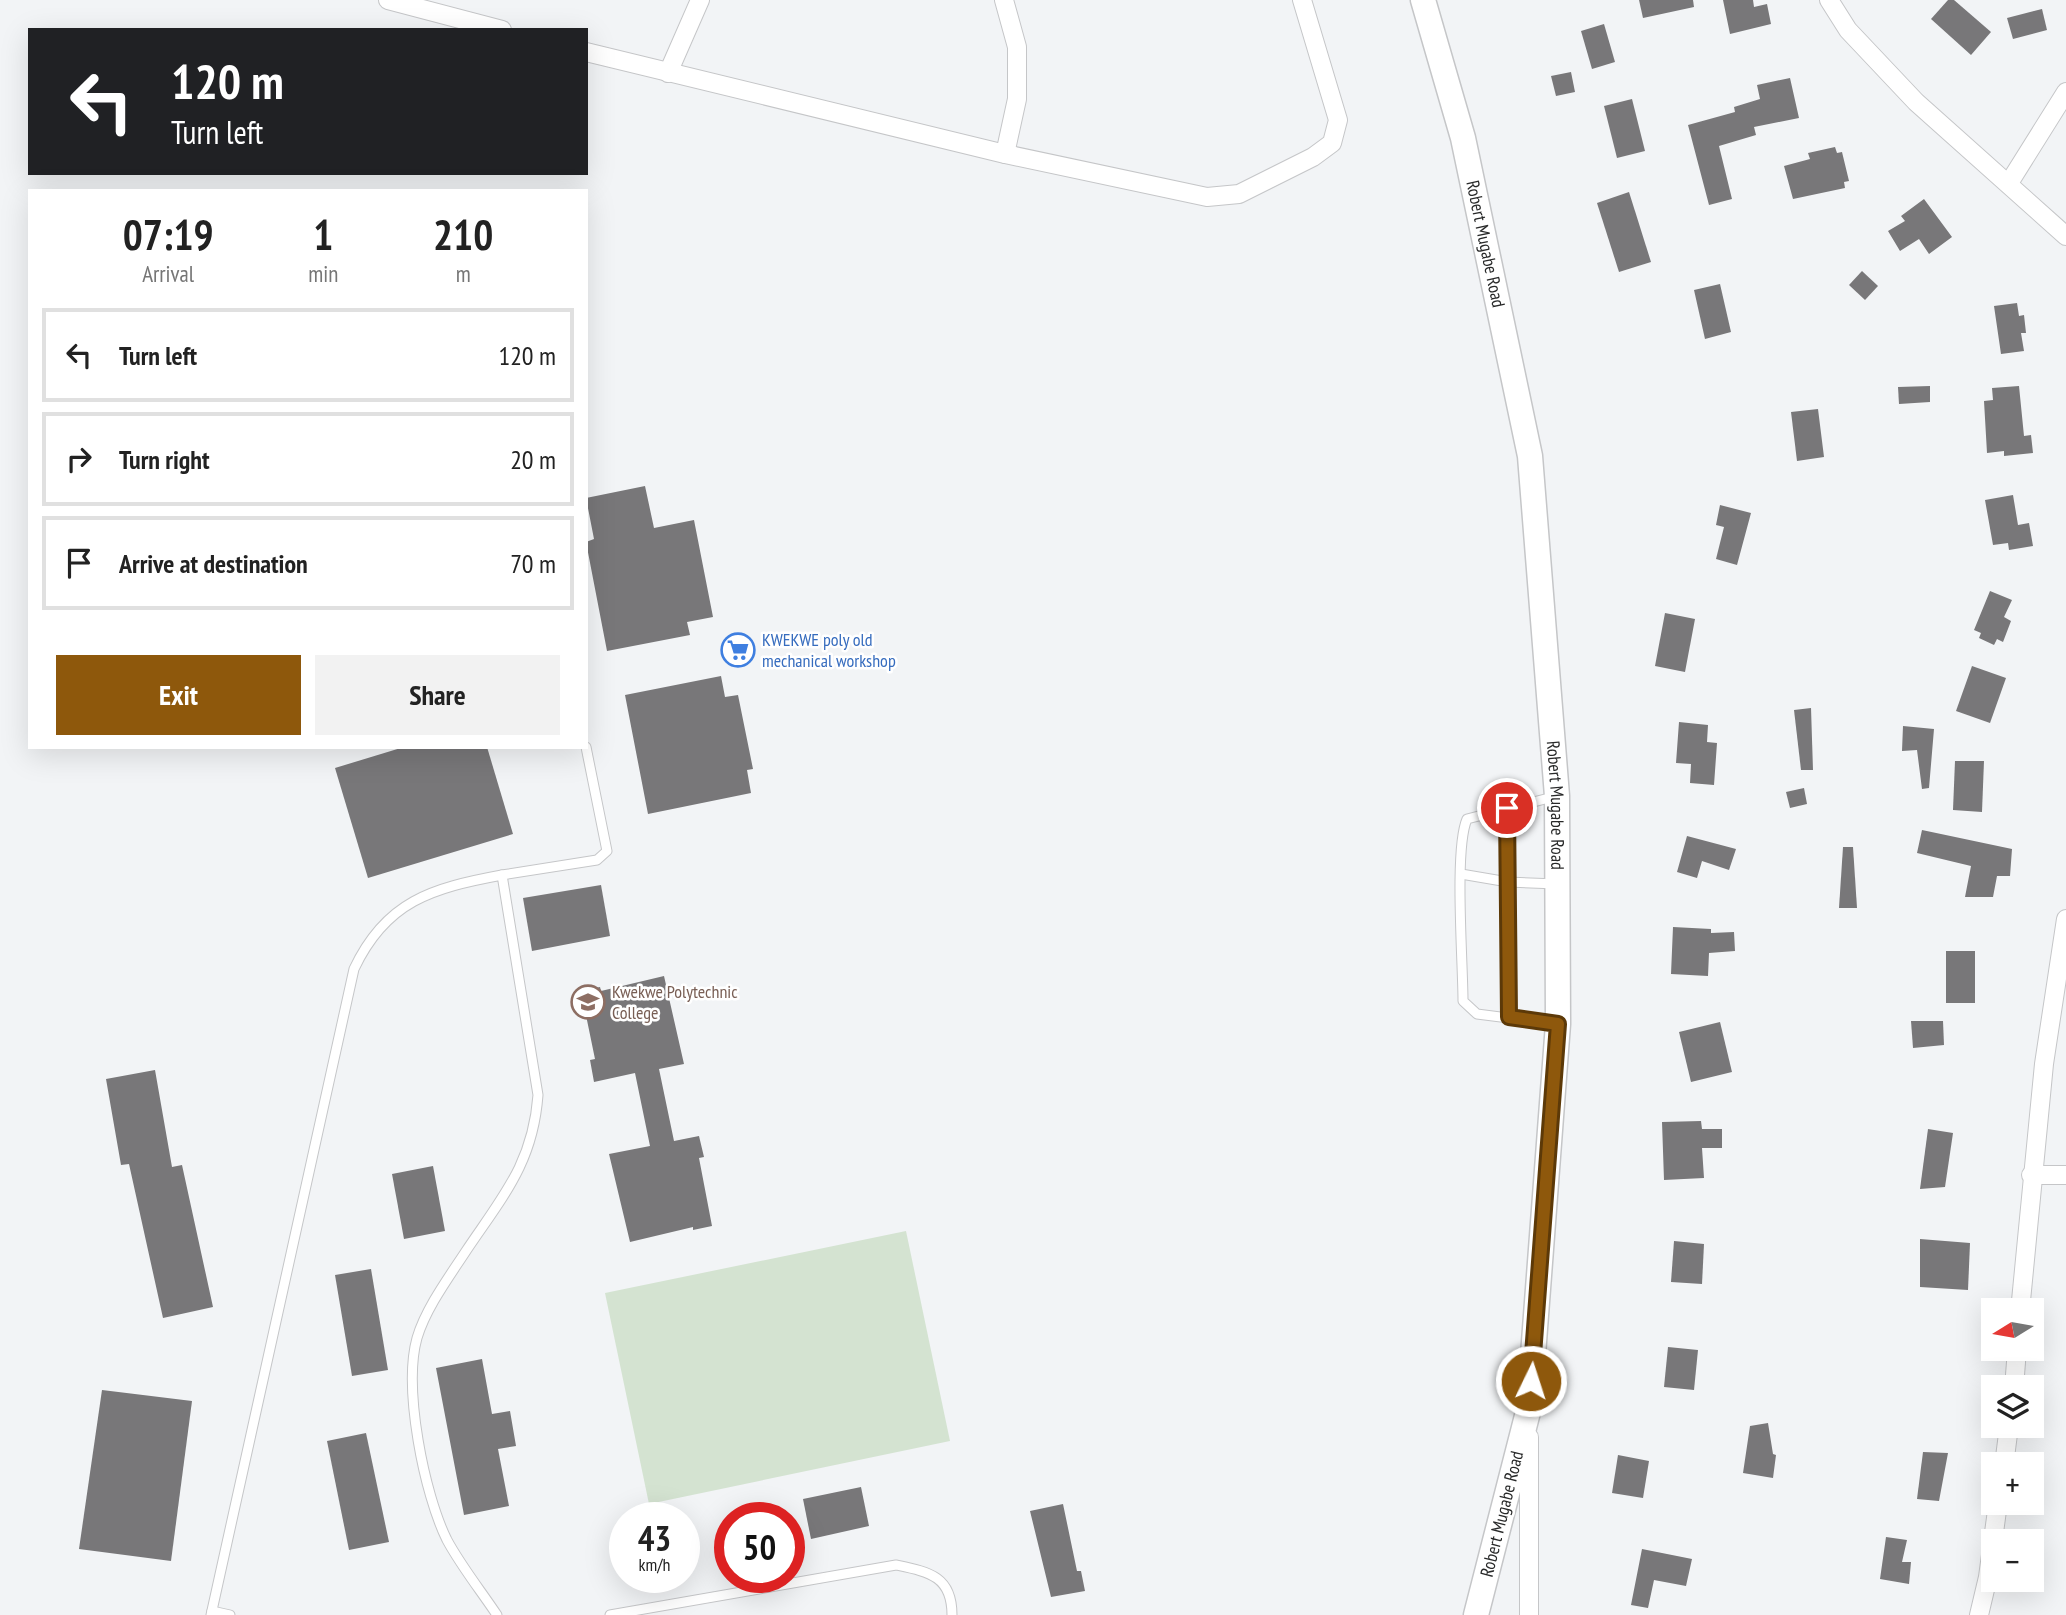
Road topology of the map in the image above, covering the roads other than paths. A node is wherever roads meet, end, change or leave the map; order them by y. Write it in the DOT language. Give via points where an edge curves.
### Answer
graph roads {
  1 [pos="388,0"];
  2 [pos="701,0"];
  3 [pos="1004,0"];
  4 [pos="1303,0"];
  5 [pos="1423,0"];
  6 [pos="1829,0"];
  7 [pos="494,28"];
  8 [pos="588,53"];
  9 [pos="668,73"];
  10 [pos="2066,92"];
  11 [pos="1005,154"];
  12 [pos="2009,183"];
  13 [pos="2066,236"];
  14 [pos="586,749"];
  15 [pos="1557,796"];
  16 [pos="1507,808"];
  17 [pos="1461,874"];
  18 [pos="502,875"];
  19 [pos="1508,882"];
  20 [pos="1559,884"];
  21 [pos="2066,919"];
  22 [pos="1509,1017"];
  23 [pos="1558,1024"];
  24 [pos="2031,1175"];
  25 [pos="2066,1175"];
  26 [pos="2021,1298"];
  27 [pos="1529,1408"];
  28 [pos="1996,1515"];
  29 [pos="211,1613"];
  30 [pos="230,1615"];
  31 [pos="498,1615"];
  32 [pos="610,1615"];
  33 [pos="952,1615"];
  34 [pos="1476,1615"];
  35 [pos="1529,1615"];
  36 [pos="1979,1615"];
  1 -- 7 [label="street"];
  2 -- 9 [label="street"];
  3 -- 11 [label="street" via="1017,47 1017,99"];
  4 -- 11 [label="street" via="1338,120 1332,143 1313,157 1239,194 1207,197"];
  5 -- 15 [label="main road, Robert Mugabe Road" via="1463,138 1530,456"];
  6 -- 12 [label="street" via="1847,30 1916,102"];
  8 -- 9 [label="street"];
  9 -- 11 [label="street"];
  10 -- 12 [label="street"];
  12 -- 13 [label="street"];
  14 -- 18 [label="lane" via="607,851 597,859"];
  15 -- 16 [label="lane"];
  15 -- 20 [label="main road, Robert Mugabe Road"];
  16 -- 17 [label="lane" via="1467,819 1462,829"];
  16 -- 19 [label="lane"];
  17 -- 19 [label="lane"];
  17 -- 22 [label="lane" via="1463,1001 1476,1014"];
  18 -- 29 [label="lane" via="446,885 415,900 391,916 365,945 354,969"];
  18 -- 31 [label="lane" via="538,1095 536,1127 526,1158 446,1281 417,1337 411,1375 417,1433 439,1518 447,1540"];
  19 -- 20 [label="lane"];
  19 -- 22 [label="lane"];
  20 -- 23 [label="main road, Robert Mugabe Road"];
  21 -- 24 [label="street"];
  22 -- 23 [label="lane"];
  23 -- 27 [label="main road, Robert Mugabe Road"];
  24 -- 25 [label="street"];
  24 -- 26 [label="street"];
  27 -- 34 [label="main road, Robert Mugabe Road"];
  27 -- 35 [label="street"];
  28 -- 36 [label="street"];
  29 -- 30 [label="lane"];
  32 -- 33 [label="lane" via="896,1565 945,1582"];
}
